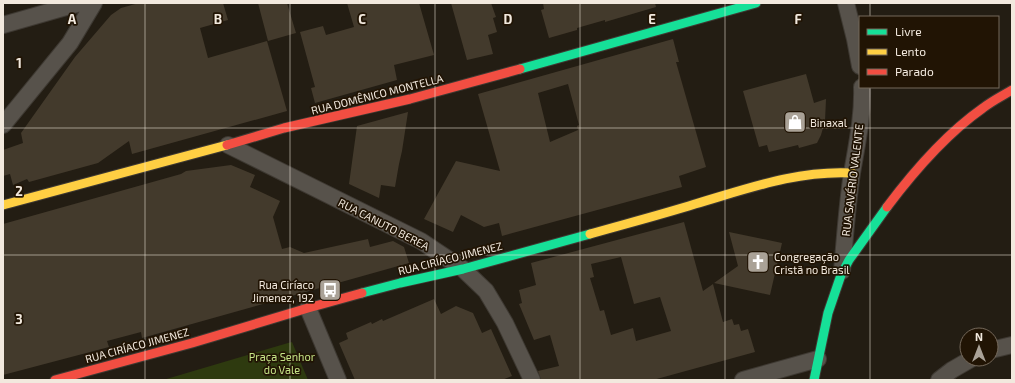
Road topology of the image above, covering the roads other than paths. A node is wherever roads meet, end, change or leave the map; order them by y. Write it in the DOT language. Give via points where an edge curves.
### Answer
graph roads {
  1 [pos="80,3"];
  2 [pos="94,3"];
  3 [pos="756,3"];
  4 [pos="846,3"];
  5 [pos="3,25"];
  6 [pos="859,61"];
  7 [pos="862,88"];
  8 [pos="1012,90"];
  9 [pos="3,125"];
  10 [pos="228,145"];
  11 [pos="852,173"];
  12 [pos="3,206"];
  13 [pos="463,269"];
  14 [pos="842,273"];
  15 [pos="308,308"];
  16 [pos="1012,345"];
  17 [pos="999,348"];
  18 [pos="818,359"];
  19 [pos="959,366"];
  20 [pos="55,380"];
  21 [pos="338,380"];
  22 [pos="532,380"];
  23 [pos="744,380"];
  24 [pos="814,380"];
  25 [pos="939,380"];
  1 -- 5 [label="street"];
  2 -- 9 [label="street" via="70,43"];
  3 -- 10 [label="street, RUA DOMÊNICO MONTELLA" via="456,87 284,128"];
  4 -- 6 [label="street"];
  7 -- 11 [label="street, RUA SAVÉRIO VALENTE" via="859,136"];
  8 -- 14 [label="street" via="980,111 934,150 882,213"];
  10 -- 12 [label="street, RUA DOMÊNICO MONTELLA"];
  10 -- 13 [label="street, RUA CANUTO BEREA" via="421,241"];
  11 -- 13 [label="street, RUA CIRÍACO JIMENEZ" via="807,174 780,180"];
  11 -- 14 [label="street, RUA SAVÉRIO VALENTE"];
  13 -- 15 [label="street, RUA CIRÍACO JIMENEZ"];
  13 -- 22 [label="street, RUA CANUTO BEREA" via="486,291 505,323"];
  14 -- 18 [label="street" via="832,296"];
  15 -- 20 [label="street, RUA CIRÍACO JIMENEZ"];
  15 -- 21 [label="street"];
  16 -- 17 [label="street"];
  18 -- 23 [label="street"];
  18 -- 24 [label="street"];
  19 -- 25 [label="street"];
}
